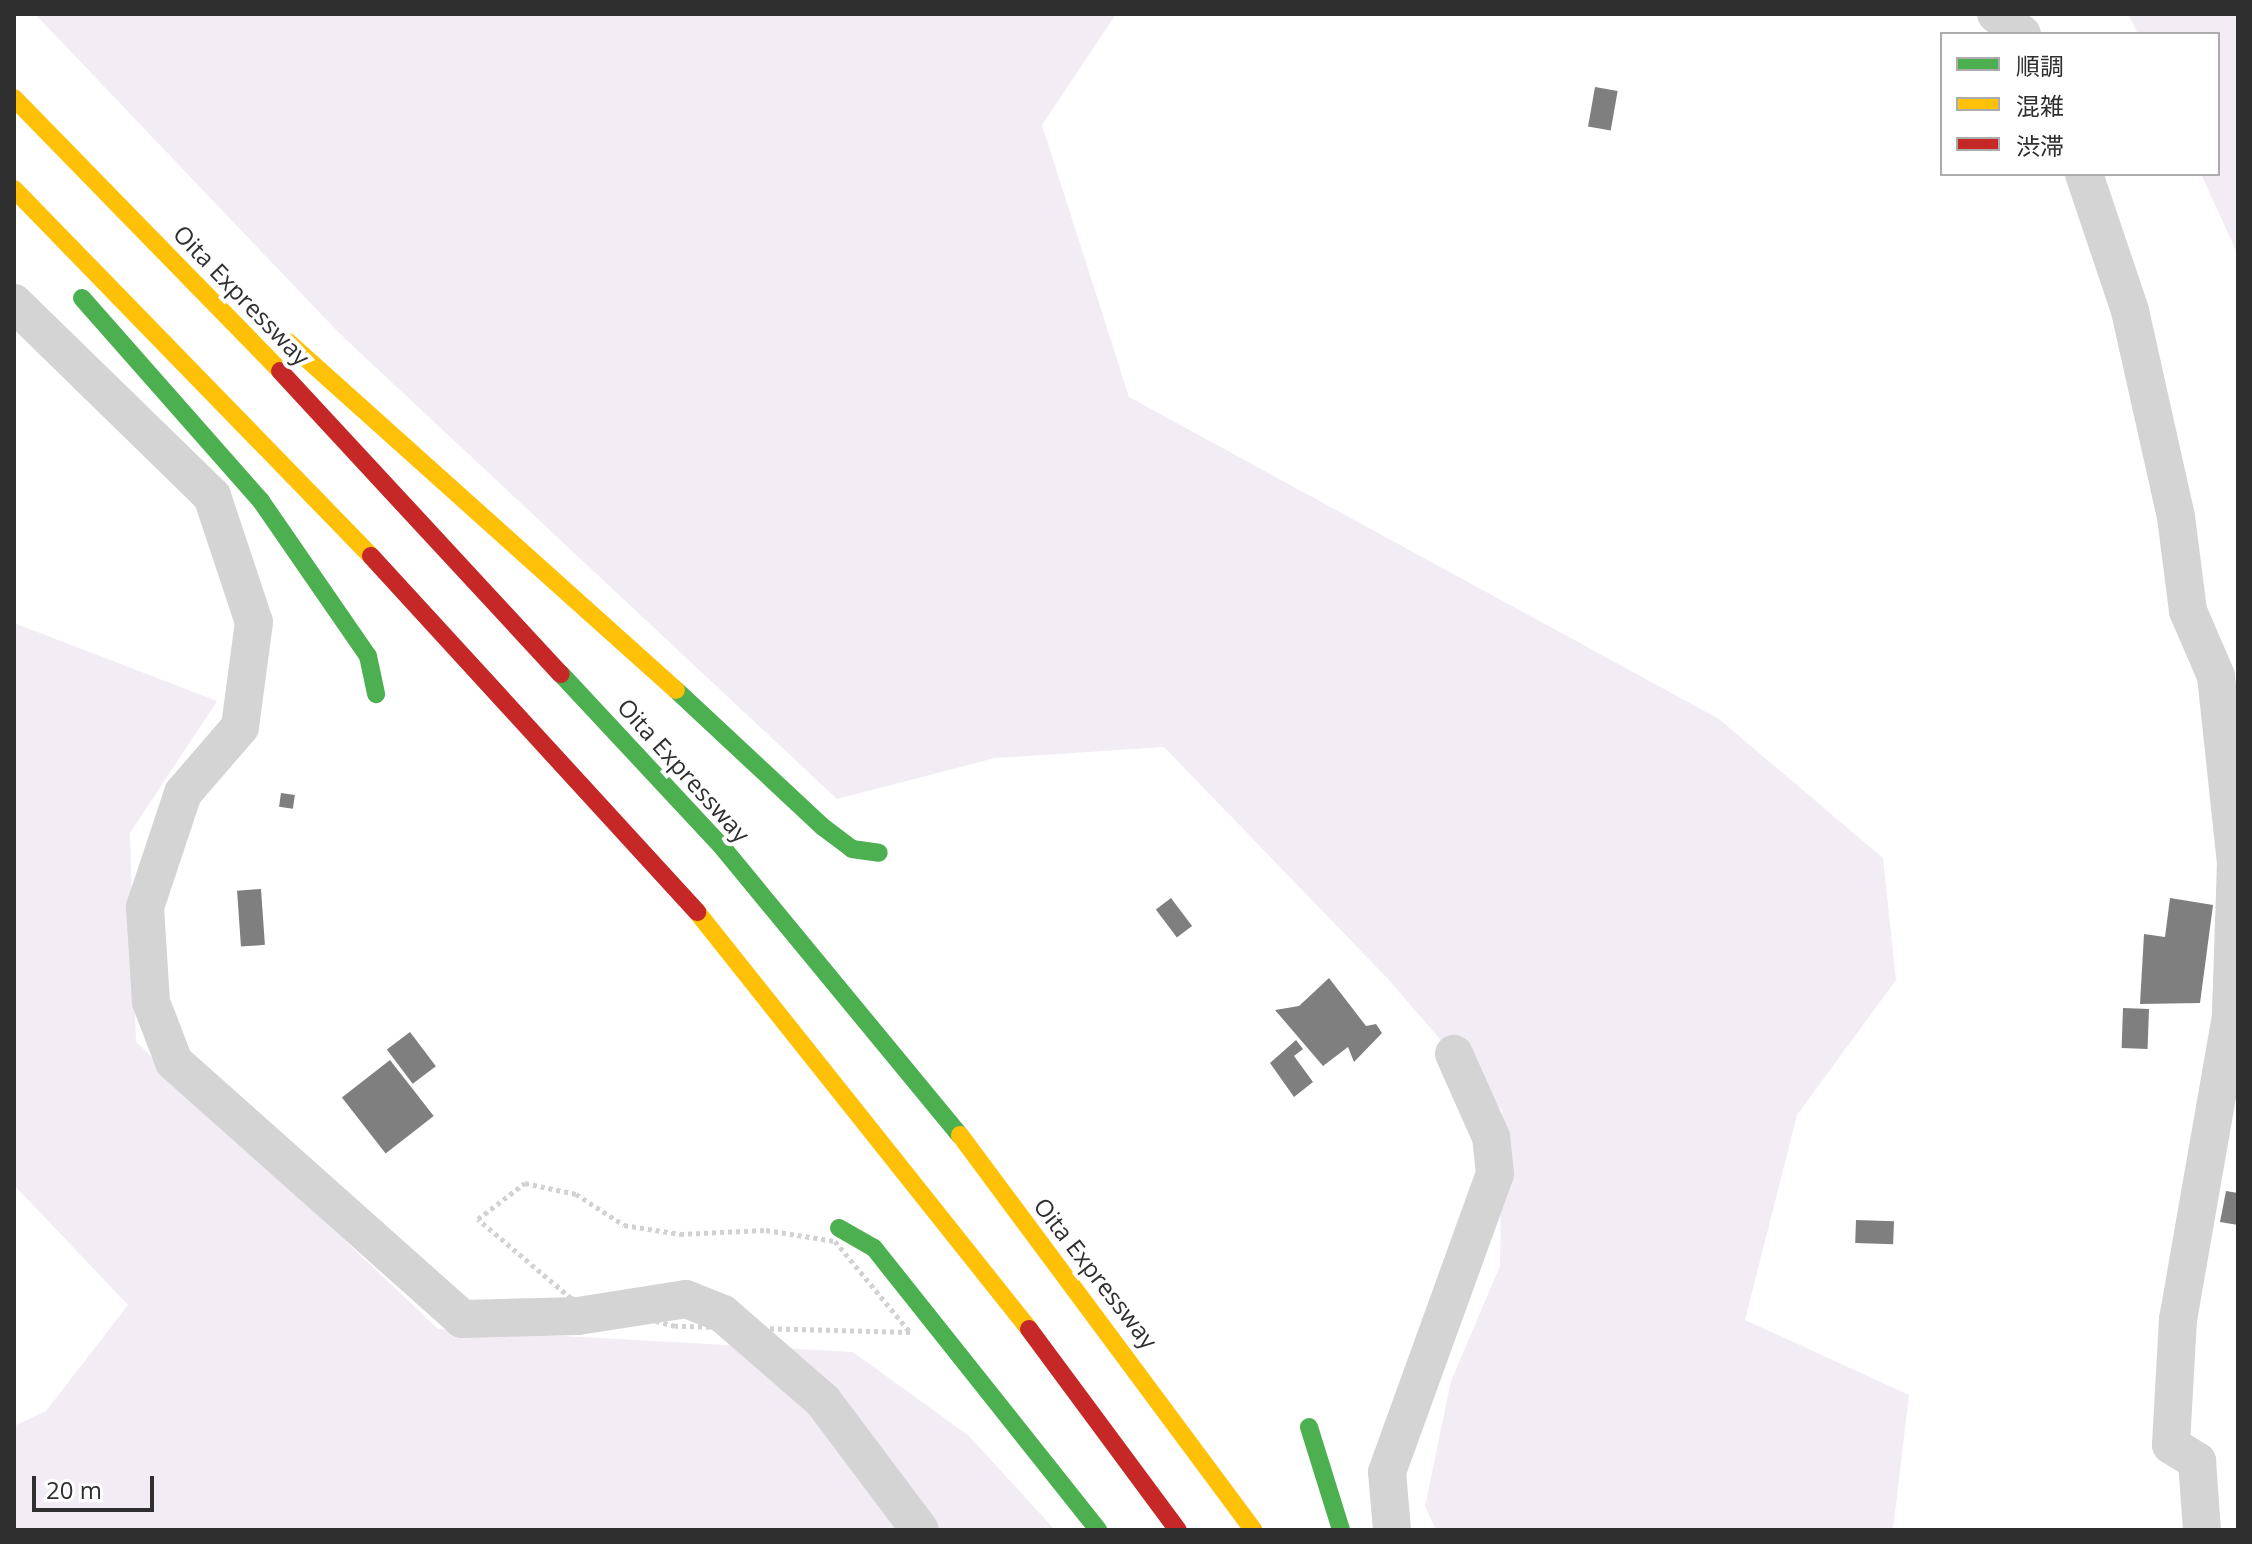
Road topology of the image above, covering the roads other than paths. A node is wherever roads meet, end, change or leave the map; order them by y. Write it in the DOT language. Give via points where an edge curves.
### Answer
graph roads {
  1 [pos="1996,14"];
  2 [pos="2019,32"];
  3 [pos="14,98"];
  4 [pos="80,163"];
  5 [pos="2085,176"];
  6 [pos="14,189"];
  7 [pos="65,279"];
  8 [pos="14,303"];
  9 [pos="376,694"];
  10 [pos="879,853"];
  11 [pos="1454,1054"];
  12 [pos="839,1228"];
  13 [pos="1309,1427"];
  14 [pos="920,1530"];
  15 [pos="1098,1530"];
  16 [pos="1178,1530"];
  17 [pos="1253,1530"];
  18 [pos="1341,1530"];
  19 [pos="1392,1530"];
  20 [pos="2202,1530"];
  1 -- 2 [label="street"];
  3 -- 4 [label="highway, Oita Expressway"];
  4 -- 10 [label="highway" via="482,509 823,827 852,849"];
  4 -- 17 [label="highway, Oita Expressway" via="723,848 950,1122"];
  5 -- 20 [label="street" via="2130,311 2176,517 2188,611 2216,676 2236,862 2231,1016 2178,1319 2171,1445 2197,1461"];
  6 -- 16 [label="highway" via="298,478 679,889 1101,1419"];
  7 -- 9 [label="highway" via="261,501 368,656"];
  8 -- 14 [label="street" via="212,496 254,622 240,727 183,793 145,907 151,1002 174,1062 462,1319 578,1316 686,1299 723,1314 823,1401"];
  11 -- 19 [label="street" via="1491,1137 1495,1174 1387,1472"];
  12 -- 15 [label="highway" via="874,1248"];
  13 -- 18 [label="highway"];
}
